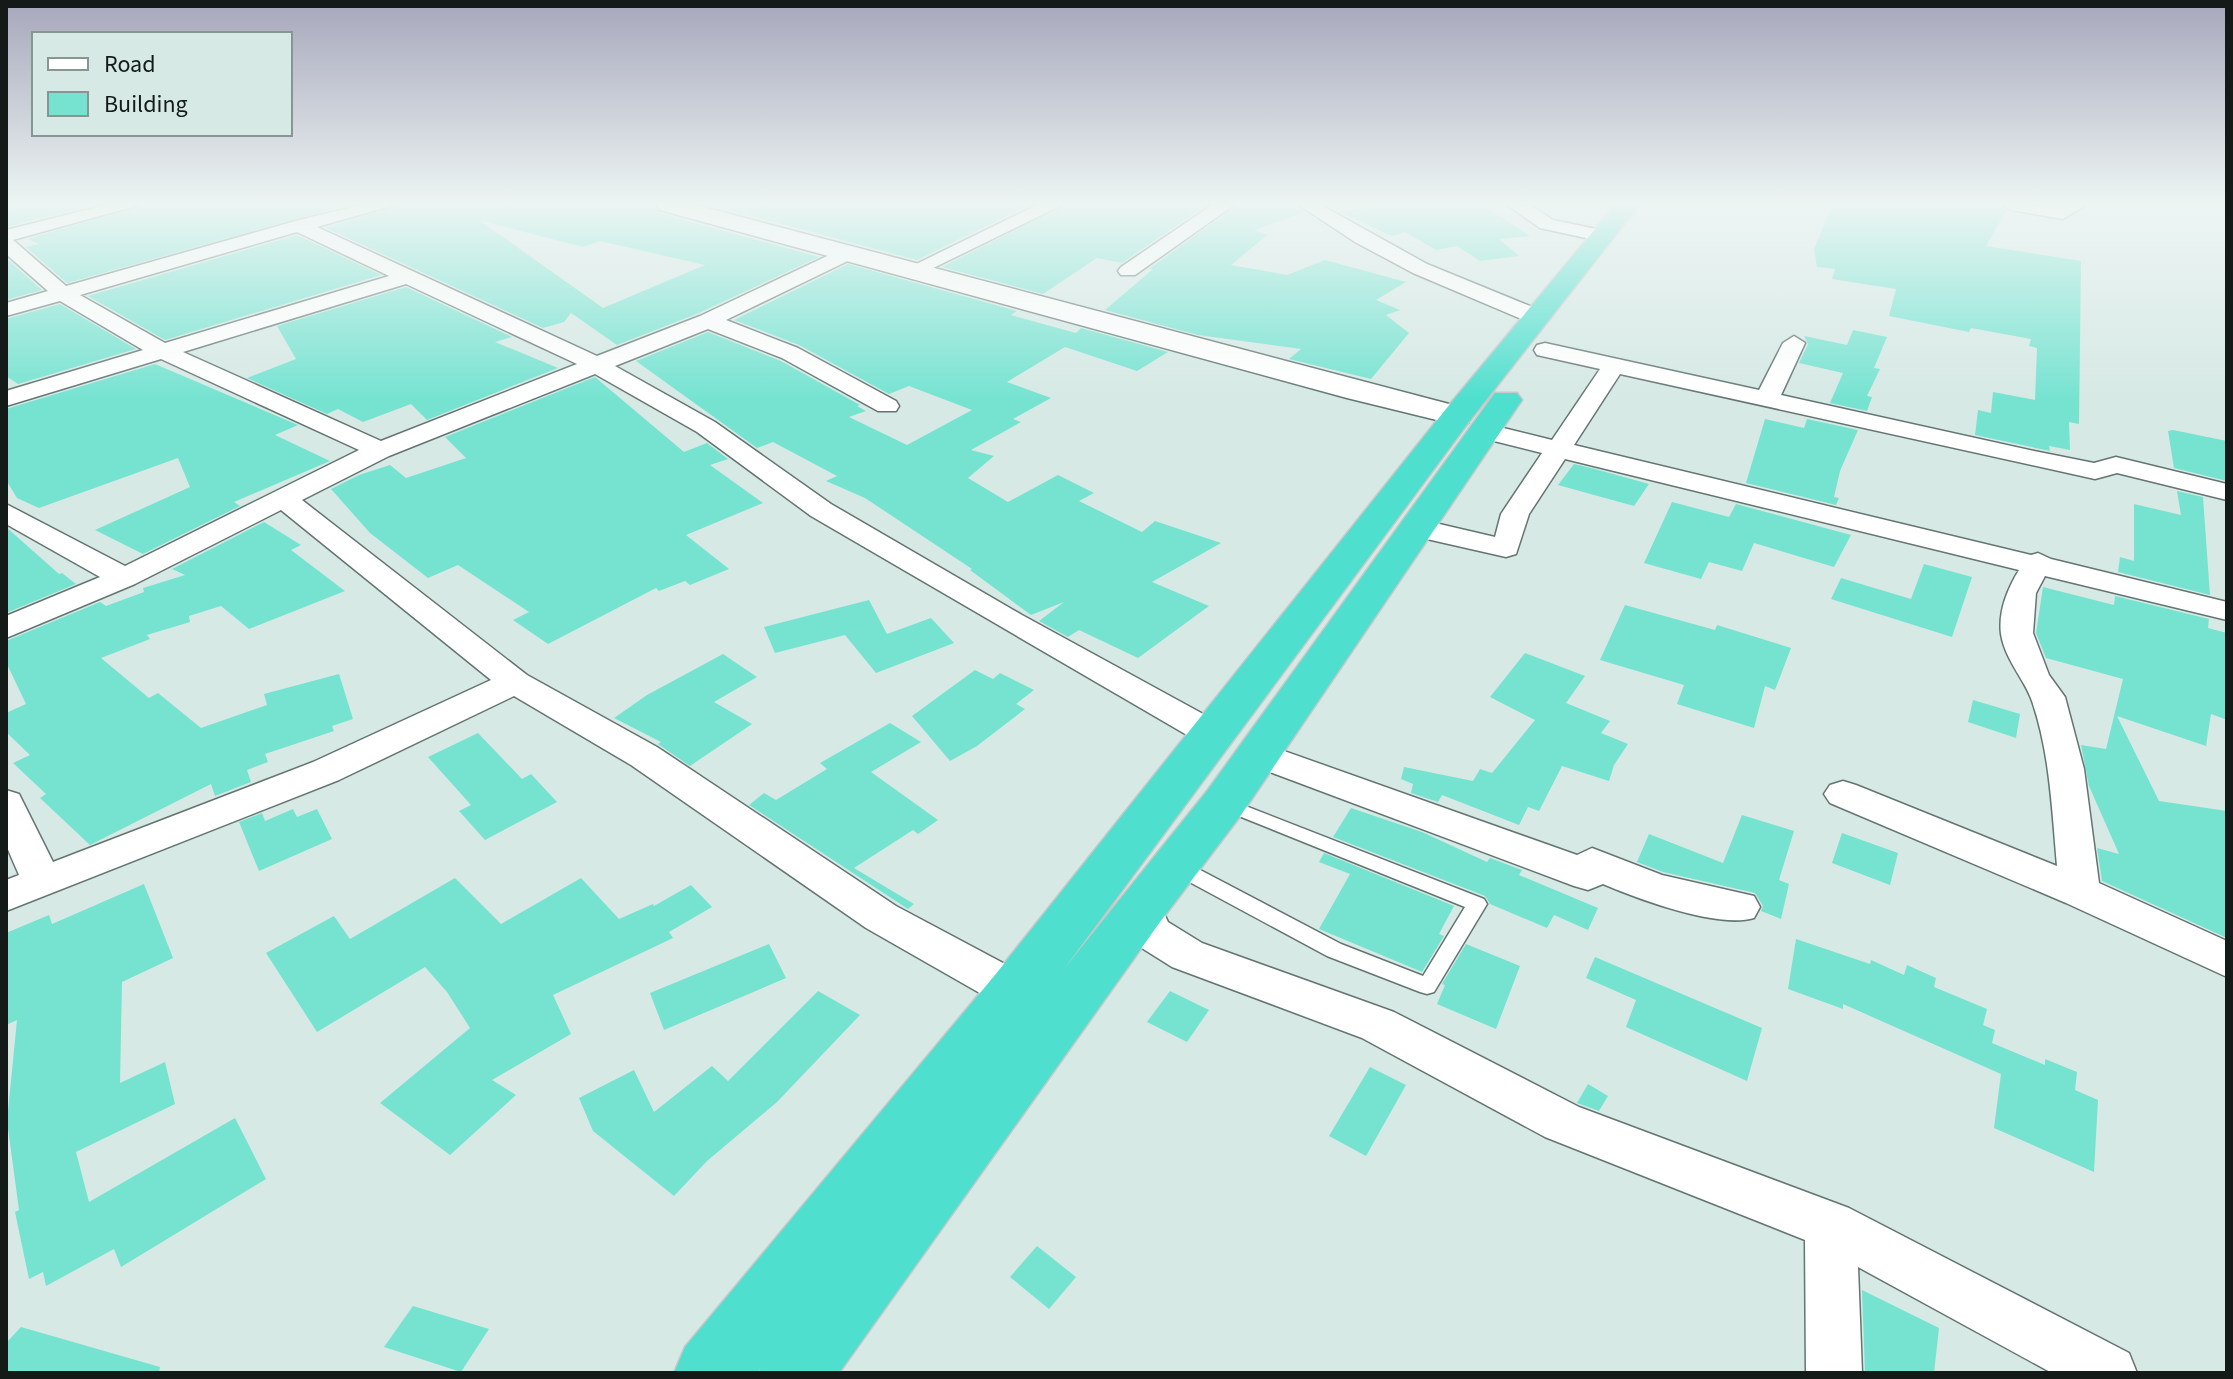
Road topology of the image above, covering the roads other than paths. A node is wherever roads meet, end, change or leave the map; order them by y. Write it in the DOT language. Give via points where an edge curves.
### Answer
graph roads {
  1 [pos="35,269"];
  2 [pos="138,269"];
  3 [pos="393,269"];
  4 [pos="815,269"];
  5 [pos="1425,269"];
  6 [pos="1590,269"];
  7 [pos="914,270"];
  8 [pos="406,277"];
  9 [pos="63,294"];
  10 [pos="6,310"];
  11 [pos="708,321"];
  12 [pos="1542,334"];
  13 [pos="1794,343"];
  14 [pos="162,351"];
  15 [pos="595,364"];
  16 [pos="1613,367"];
  17 [pos="6,399"];
  18 [pos="1767,399"];
  19 [pos="887,406"];
  20 [pos="1470,424"];
  21 [pos="1559,449"];
  22 [pos="380,450"];
  23 [pos="2227,492"];
  24 [pos="285,500"];
  25 [pos="6,512"];
  26 [pos="1418,528"];
  27 [pos="2038,562"];
  28 [pos="124,578"];
  29 [pos="2227,611"];
  30 [pos="6,628"];
  31 [pos="515,682"];
  32 [pos="1212,734"];
  33 [pos="1256,753"];
  34 [pos="1843,794"];
  35 [pos="6,803"];
  36 [pos="1224,803"];
  37 [pos="1177,867"];
  38 [pos="42,881"];
  39 [pos="2080,892"];
  40 [pos="6,896"];
  41 [pos="1739,907"];
  42 [pos="1141,908"];
  43 [pos="2227,960"];
  44 [pos="1015,991"];
  45 [pos="1831,1225"];
  46 [pos="711,1373"];
  47 [pos="795,1373"];
  48 [pos="1834,1373"];
  49 [pos="2109,1373"];
  1 -- 9 [label="street"];
  2 -- 9 [label="street"];
  3 -- 8 [label="street"];
  4 -- 11 [label="street"];
  5 -- 12 [label="street" via="1495,302"];
  6 -- 12 [label="highway"];
  7 -- 20 [label="street"];
  8 -- 14 [label="street"];
  8 -- 15 [label="street"];
  9 -- 10 [label="street"];
  9 -- 14 [label="street"];
  11 -- 15 [label="street"];
  11 -- 19 [label="street" via="790,353"];
  12 -- 16 [label="street"];
  12 -- 20 [label="highway"];
  13 -- 18 [label="street"];
  14 -- 17 [label="street"];
  14 -- 22 [label="street"];
  15 -- 22 [label="street"];
  15 -- 32 [label="street" via="706,427 821,510"];
  16 -- 18 [label="street"];
  16 -- 21 [label="street"];
  18 -- 23 [label="street" via="2034,459 2095,471 2116,465"];
  20 -- 21 [label="street"];
  20 -- 26 [label="highway"];
  20 -- 32 [label="highway"];
  21 -- 26 [label="street" via="1515,514 1506,548"];
  21 -- 27 [label="street"];
  22 -- 24 [label="street"];
  24 -- 28 [label="street"];
  24 -- 31 [label="street"];
  25 -- 28 [label="street"];
  26 -- 33 [label="highway"];
  27 -- 29 [label="street"];
  27 -- 39 [label="street" via="2021,593 2017,633 2033,677 2048,697 2066,769"];
  28 -- 30 [label="street"];
  31 -- 38 [label="street" via="326,771"];
  31 -- 44 [label="street" via="644,756 881,917"];
  32 -- 44 [label="highway"];
  33 -- 36 [label="highway"];
  33 -- 41 [label="street" via="1590,869"];
  34 -- 39 [label="street"];
  35 -- 38 [label="street"];
  36 -- 37 [label="highway"];
  36 -- 37 [label="lane" via="1477,904 1427,986 1334,950"];
  37 -- 42 [label="highway"];
  38 -- 40 [label="street"];
  39 -- 43 [label="street"];
  42 -- 45 [label="street" via="1152,933 1187,955 1378,1025 1562,1122"];
  42 -- 47 [label="highway"];
  44 -- 46 [label="highway"];
  45 -- 48 [label="street"];
  45 -- 49 [label="street"];
}
